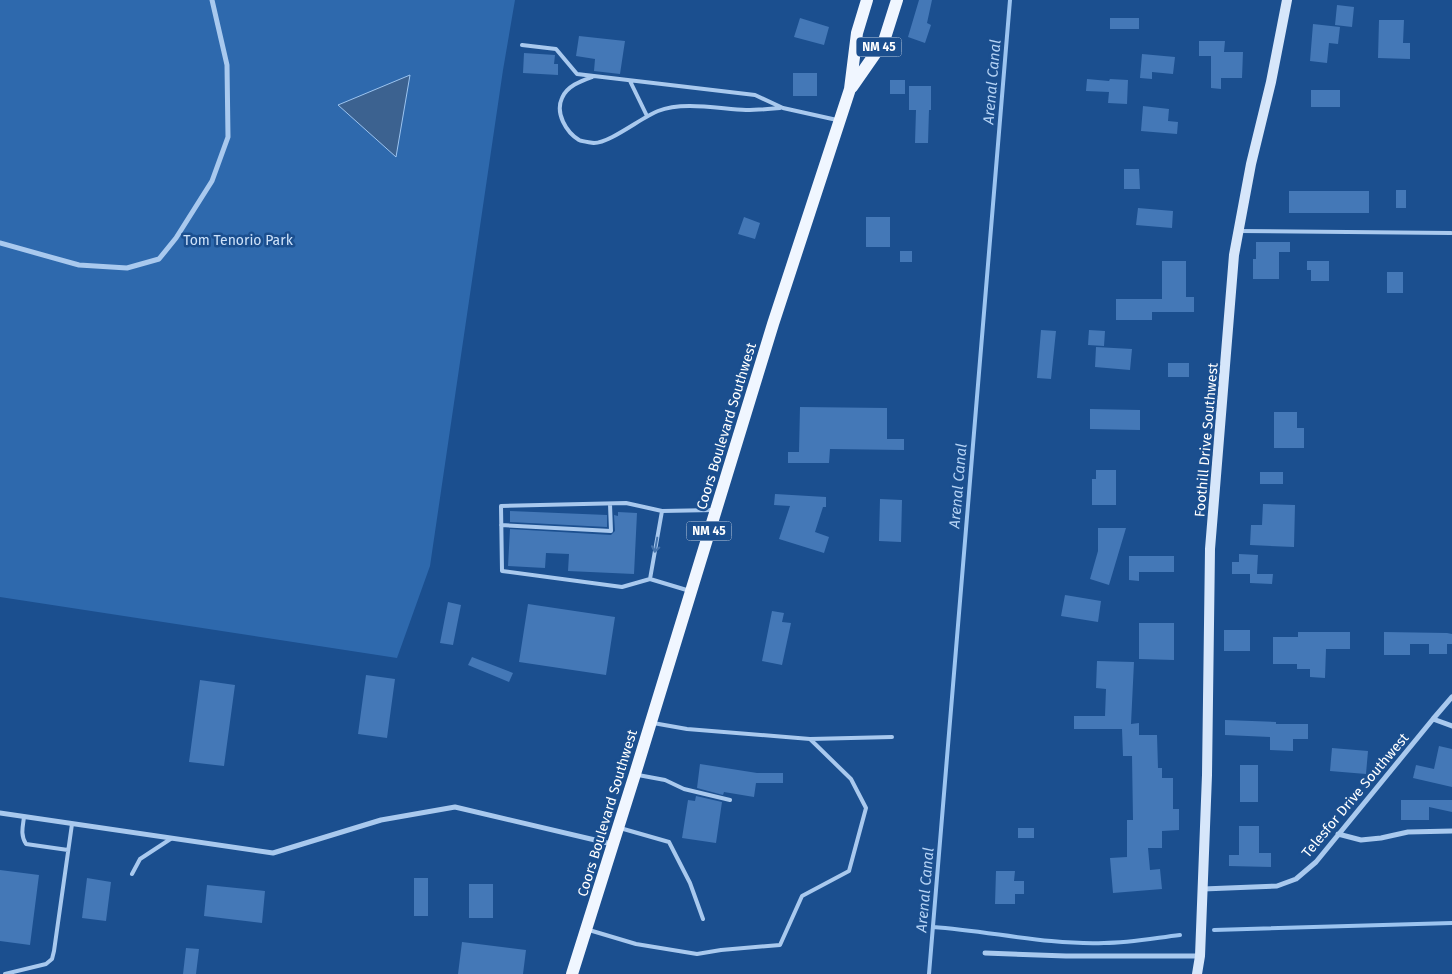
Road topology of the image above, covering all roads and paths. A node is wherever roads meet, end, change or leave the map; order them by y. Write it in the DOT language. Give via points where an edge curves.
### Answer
graph roads {
  1 [pos="212,0"];
  2 [pos="867,0"];
  3 [pos="887,0"];
  4 [pos="897,0"];
  5 [pos="1287,0"];
  6 [pos="884,40"];
  7 [pos="522,45"];
  8 [pos="594,76"];
  9 [pos="630,80"];
  10 [pos="850,89"];
  11 [pos="783,108"];
  12 [pos="647,116"];
  13 [pos="840,120"];
  14 [pos="1239,231"];
  15 [pos="1451,233"];
  16 [pos="0,243"];
  17 [pos="610,504"];
  18 [pos="716,510"];
  19 [pos="662,511"];
  20 [pos="501,525"];
  21 [pos="650,579"];
  22 [pos="691,591"];
  23 [pos="1452,697"];
  24 [pos="1433,719"];
  25 [pos="651,723"];
  26 [pos="1452,726"];
  27 [pos="892,737"];
  28 [pos="810,739"];
  29 [pos="635,774"];
  30 [pos="730,800"];
  31 [pos="0,813"];
  32 [pos="24,817"];
  33 [pos="72,824"];
  34 [pos="618,827"];
  35 [pos="1452,831"];
  36 [pos="1338,834"];
  37 [pos="173,838"];
  38 [pos="613,844"];
  39 [pos="68,850"];
  40 [pos="132,874"];
  41 [pos="1202,888"];
  42 [pos="702,919"];
  43 [pos="586,929"];
  44 [pos="985,953"];
  45 [pos="1200,956"];
  46 [pos="5,974"];
  47 [pos="572,974"];
  48 [pos="1197,974"];
  1 -- 16 [label="street" via="227,65 228,137 212,182 176,238 159,258 127,268 79,266"];
  2 -- 10 [label="main road, Coors Boulevard Southwest / NM 45" via="857,33"];
  3 -- 6 [label="main road"];
  4 -- 6 [label="main road, Coors Boulevard Southwest / NM 45"];
  5 -- 14 [label="street, Foothill Drive Southwest"];
  6 -- 10 [label="main road, Coors Boulevard Southwest / NM 45"];
  7 -- 8 [label="lane" via="556,49 578,74"];
  8 -- 9 [label="lane"];
  8 -- 12 [label="lane" via="577,83 561,98 560,115 567,129 580,141 597,143"];
  9 -- 11 [label="lane" via="755,95"];
  9 -- 12 [label="lane"];
  10 -- 13 [label="main road, Coors Boulevard Southwest / NM 45"];
  11 -- 12 [label="lane" via="748,110 680,106"];
  11 -- 13 [label="lane"];
  13 -- 18 [label="main road, Coors Boulevard Southwest / NM 45"];
  14 -- 15 [label="lane"];
  14 -- 41 [label="street, Foothill Drive Southwest" via="1234,254 1210,549"];
  17 -- 19 [label="lane" via="626,503"];
  17 -- 20 [label="lane" via="501,506"];
  17 -- 20 [label="lane" via="611,531"];
  18 -- 19 [label="lane"];
  18 -- 22 [label="main road, Coors Boulevard Southwest / NM 45"];
  19 -- 21 [label="lane, one-way"];
  20 -- 21 [label="lane" via="502,572 622,587"];
  21 -- 22 [label="lane"];
  22 -- 25 [label="main road, Coors Boulevard Southwest / NM 45"];
  23 -- 24 [label="street, Telesfor Drive Southwest"];
  24 -- 26 [label="street"];
  24 -- 36 [label="street, Telesfor Drive Southwest"];
  25 -- 28 [label="lane"];
  25 -- 29 [label="main road, Coors Boulevard Southwest / NM 45"];
  27 -- 28 [label="lane"];
  28 -- 43 [label="lane" via="851,779 866,808 849,870 802,896 780,945 697,954 636,944"];
  29 -- 30 [label="lane"];
  29 -- 34 [label="main road, Coors Boulevard Southwest / NM 45"];
  31 -- 32 [label="street"];
  32 -- 33 [label="street"];
  32 -- 39 [label="lane" via="22,839 26,844"];
  33 -- 37 [label="street"];
  33 -- 39 [label="lane"];
  34 -- 38 [label="main road, Coors Boulevard Southwest / NM 45"];
  34 -- 42 [label="lane" via="669,842 690,883"];
  35 -- 36 [label="street" via="1408,832 1361,840"];
  36 -- 41 [label="street, Telesfor Drive Southwest" via="1316,862 1296,879 1277,886"];
  37 -- 38 [label="street" via="273,852 381,820 455,807"];
  37 -- 40 [label="lane" via="140,859"];
  38 -- 43 [label="main road, Coors Boulevard Southwest / NM 45"];
  39 -- 46 [label="lane" via="52,959 46,964"];
  41 -- 45 [label="street, Foothill Drive Southwest"];
  43 -- 47 [label="main road, Coors Boulevard Southwest / NM 45"];
  44 -- 45 [label="street"];
  45 -- 48 [label="street"];
}
